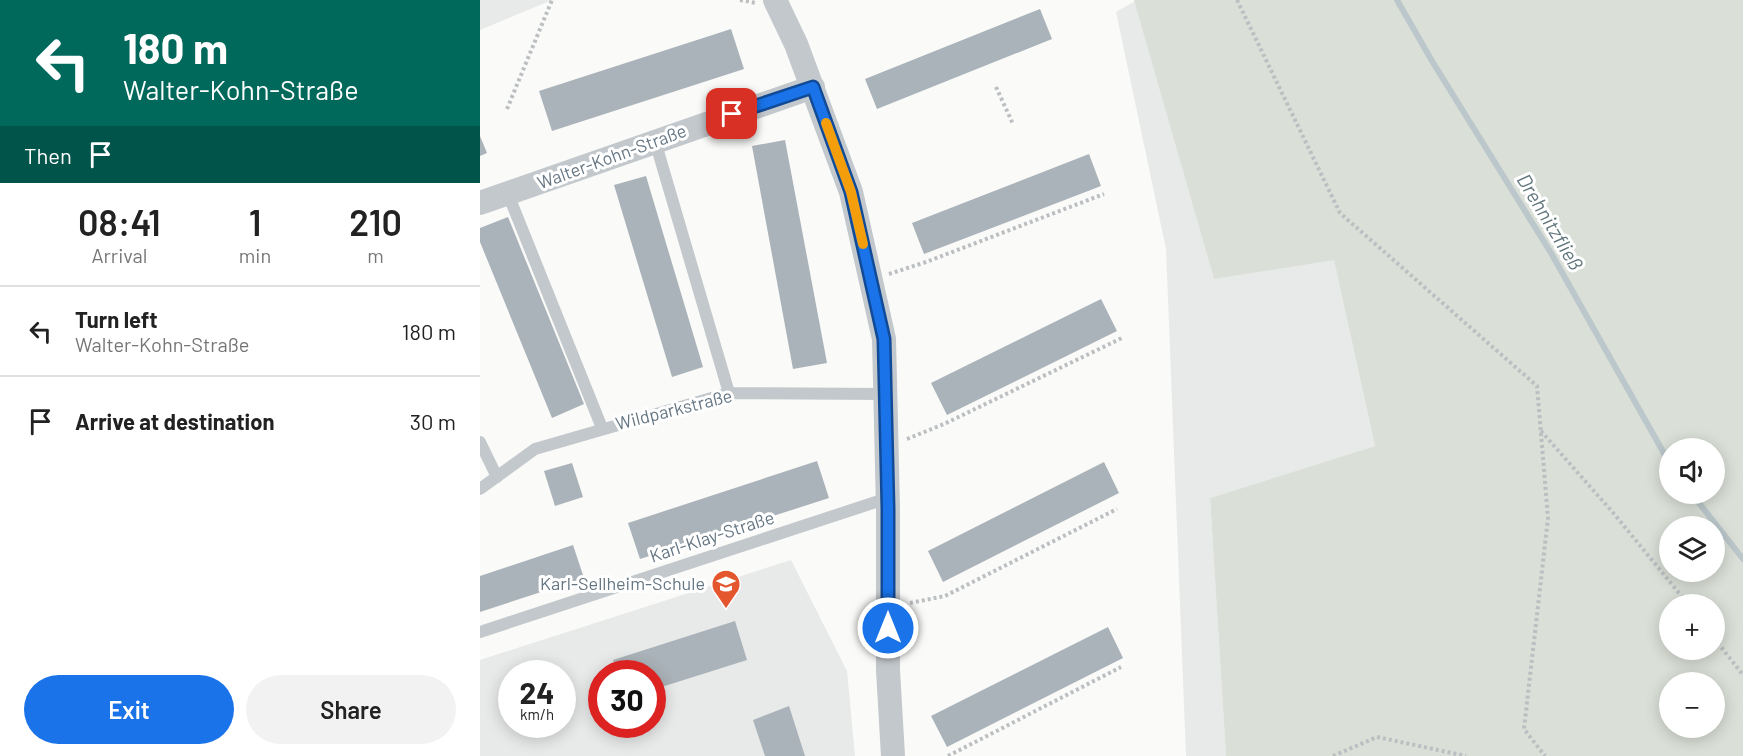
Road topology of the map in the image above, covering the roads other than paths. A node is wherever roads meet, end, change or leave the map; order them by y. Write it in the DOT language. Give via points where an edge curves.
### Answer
graph roads {
  1 [pos="775,0"];
  2 [pos="813,87"];
  3 [pos="655,141"];
  4 [pos="508,194"];
  5 [pos="480,203"];
  6 [pos="729,393"];
  7 [pos="885,394"];
  8 [pos="602,428"];
  9 [pos="480,442"];
  10 [pos="497,477"];
  11 [pos="480,489"];
  12 [pos="888,498"];
  13 [pos="480,632"];
  14 [pos="893,756"];
  1 -- 2 [label="street"];
  2 -- 3 [label="street, Walter-Kohn-Straße"];
  2 -- 7 [label="street" via="851,192 884,339"];
  3 -- 4 [label="street, Walter-Kohn-Straße"];
  3 -- 6 [label="lane"];
  4 -- 5 [label="street, Walter-Kohn-Straße"];
  4 -- 8 [label="lane"];
  6 -- 7 [label="lane, Wildparkstraße"];
  6 -- 8 [label="lane, Wildparkstraße"];
  7 -- 12 [label="street"];
  8 -- 10 [label="lane, Wildparkstraße" via="535,449"];
  9 -- 10 [label="lane"];
  10 -- 11 [label="lane, Wildparkstraße"];
  12 -- 13 [label="lane, Karl-Klay-Straße"];
  12 -- 14 [label="street" via="888,670"];
}
